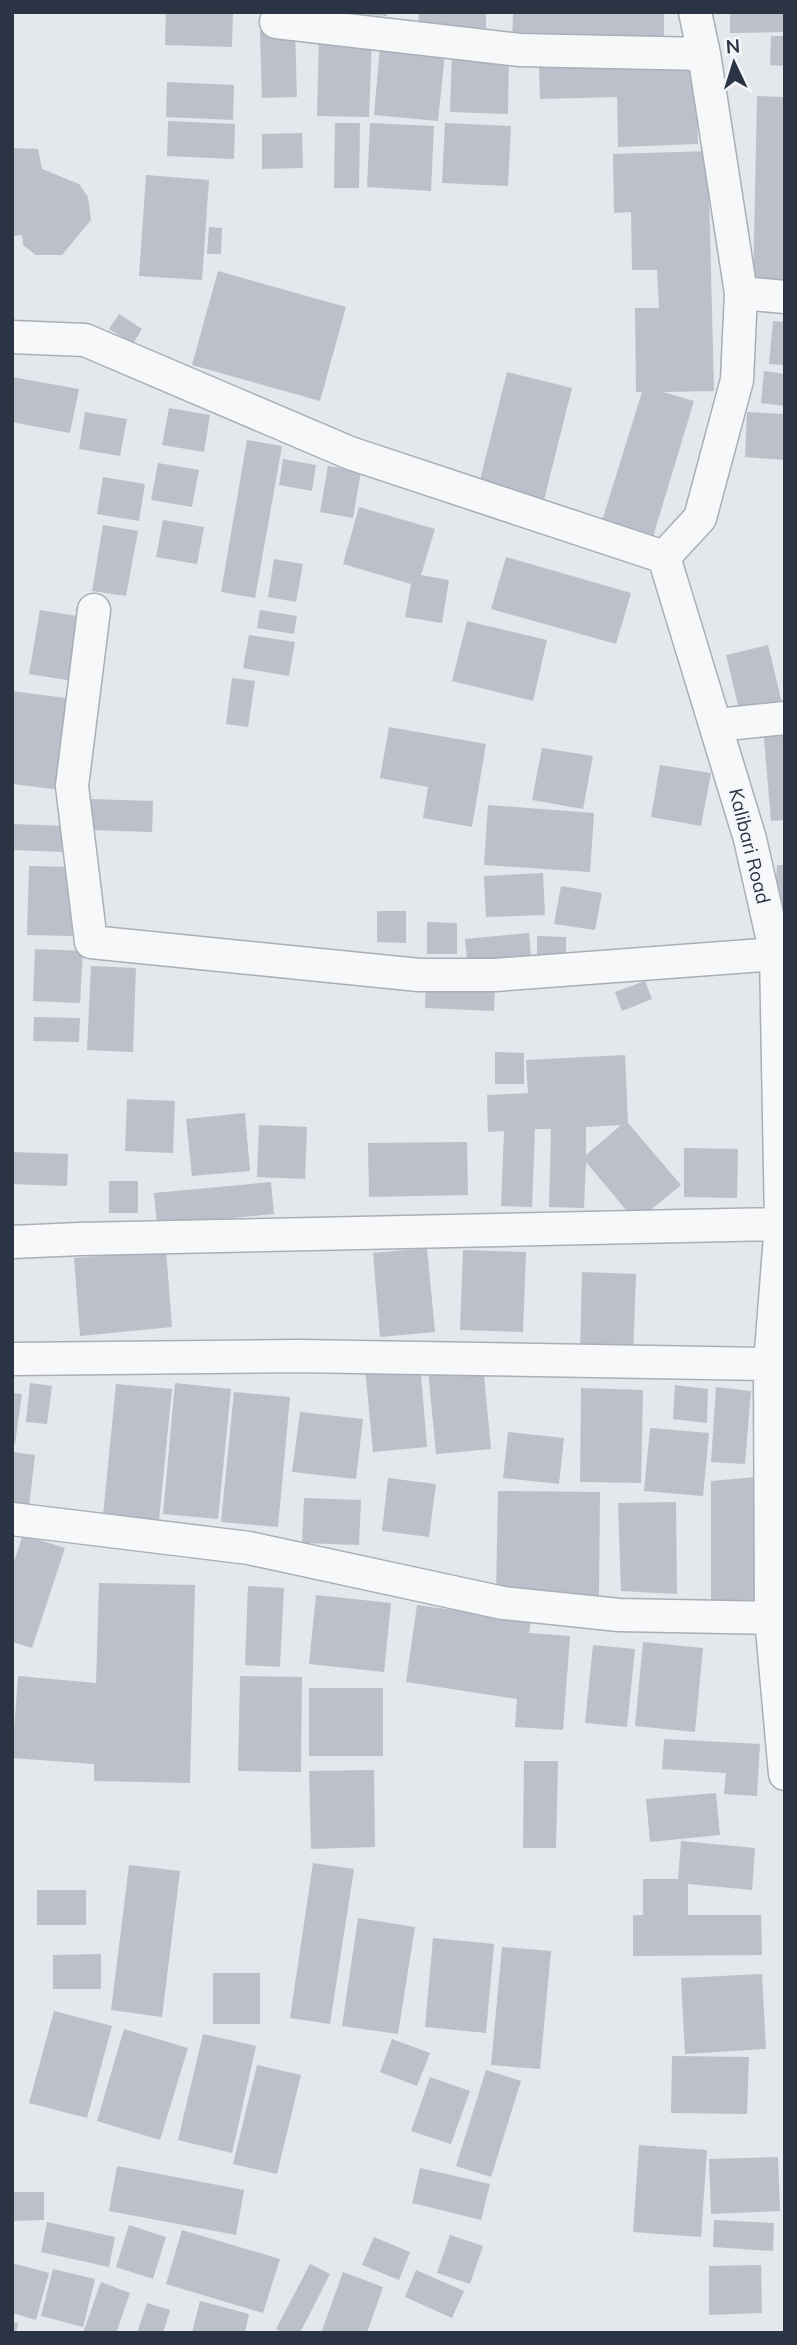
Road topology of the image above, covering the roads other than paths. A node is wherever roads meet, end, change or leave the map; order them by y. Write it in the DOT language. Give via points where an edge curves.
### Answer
graph roads {
  1 [pos="279,12"];
  2 [pos="695,12"];
  3 [pos="704,54"];
  4 [pos="741,293"];
  5 [pos="785,297"];
  6 [pos="12,338"];
  7 [pos="664,557"];
  8 [pos="94,610"];
  9 [pos="785,718"];
  10 [pos="717,725"];
  11 [pos="776,954"];
  12 [pos="780,1224"];
  13 [pos="12,1242"];
  14 [pos="12,1359"];
  15 [pos="770,1364"];
  16 [pos="12,1519"];
  17 [pos="771,1618"];
  18 [pos="781,1684"];
  19 [pos="785,1774"];
  1 -- 3 [label="street" via="276,22 520,50"];
  2 -- 3 [label="street"];
  3 -- 4 [label="street"];
  4 -- 5 [label="street"];
  4 -- 7 [label="street" via="737,380 700,518"];
  6 -- 7 [label="street" via="85,340 350,453"];
  7 -- 10 [label="street, Kalibari Road"];
  8 -- 11 [label="street" via="72,786 91,942 419,975 495,975"];
  9 -- 10 [label="street"];
  10 -- 11 [label="street, Kalibari Road" via="750,839"];
  11 -- 12 [label="street, Kalibari Road"];
  12 -- 13 [label="street"];
  12 -- 15 [label="street, Kalibari Road"];
  14 -- 15 [label="street" via="297,1356"];
  15 -- 17 [label="street, Kalibari Road"];
  16 -- 17 [label="street" via="249,1548 502,1603 619,1615"];
  17 -- 18 [label="street, Kalibari Road"];
  18 -- 19 [label="street, Kalibari Road"];
}
